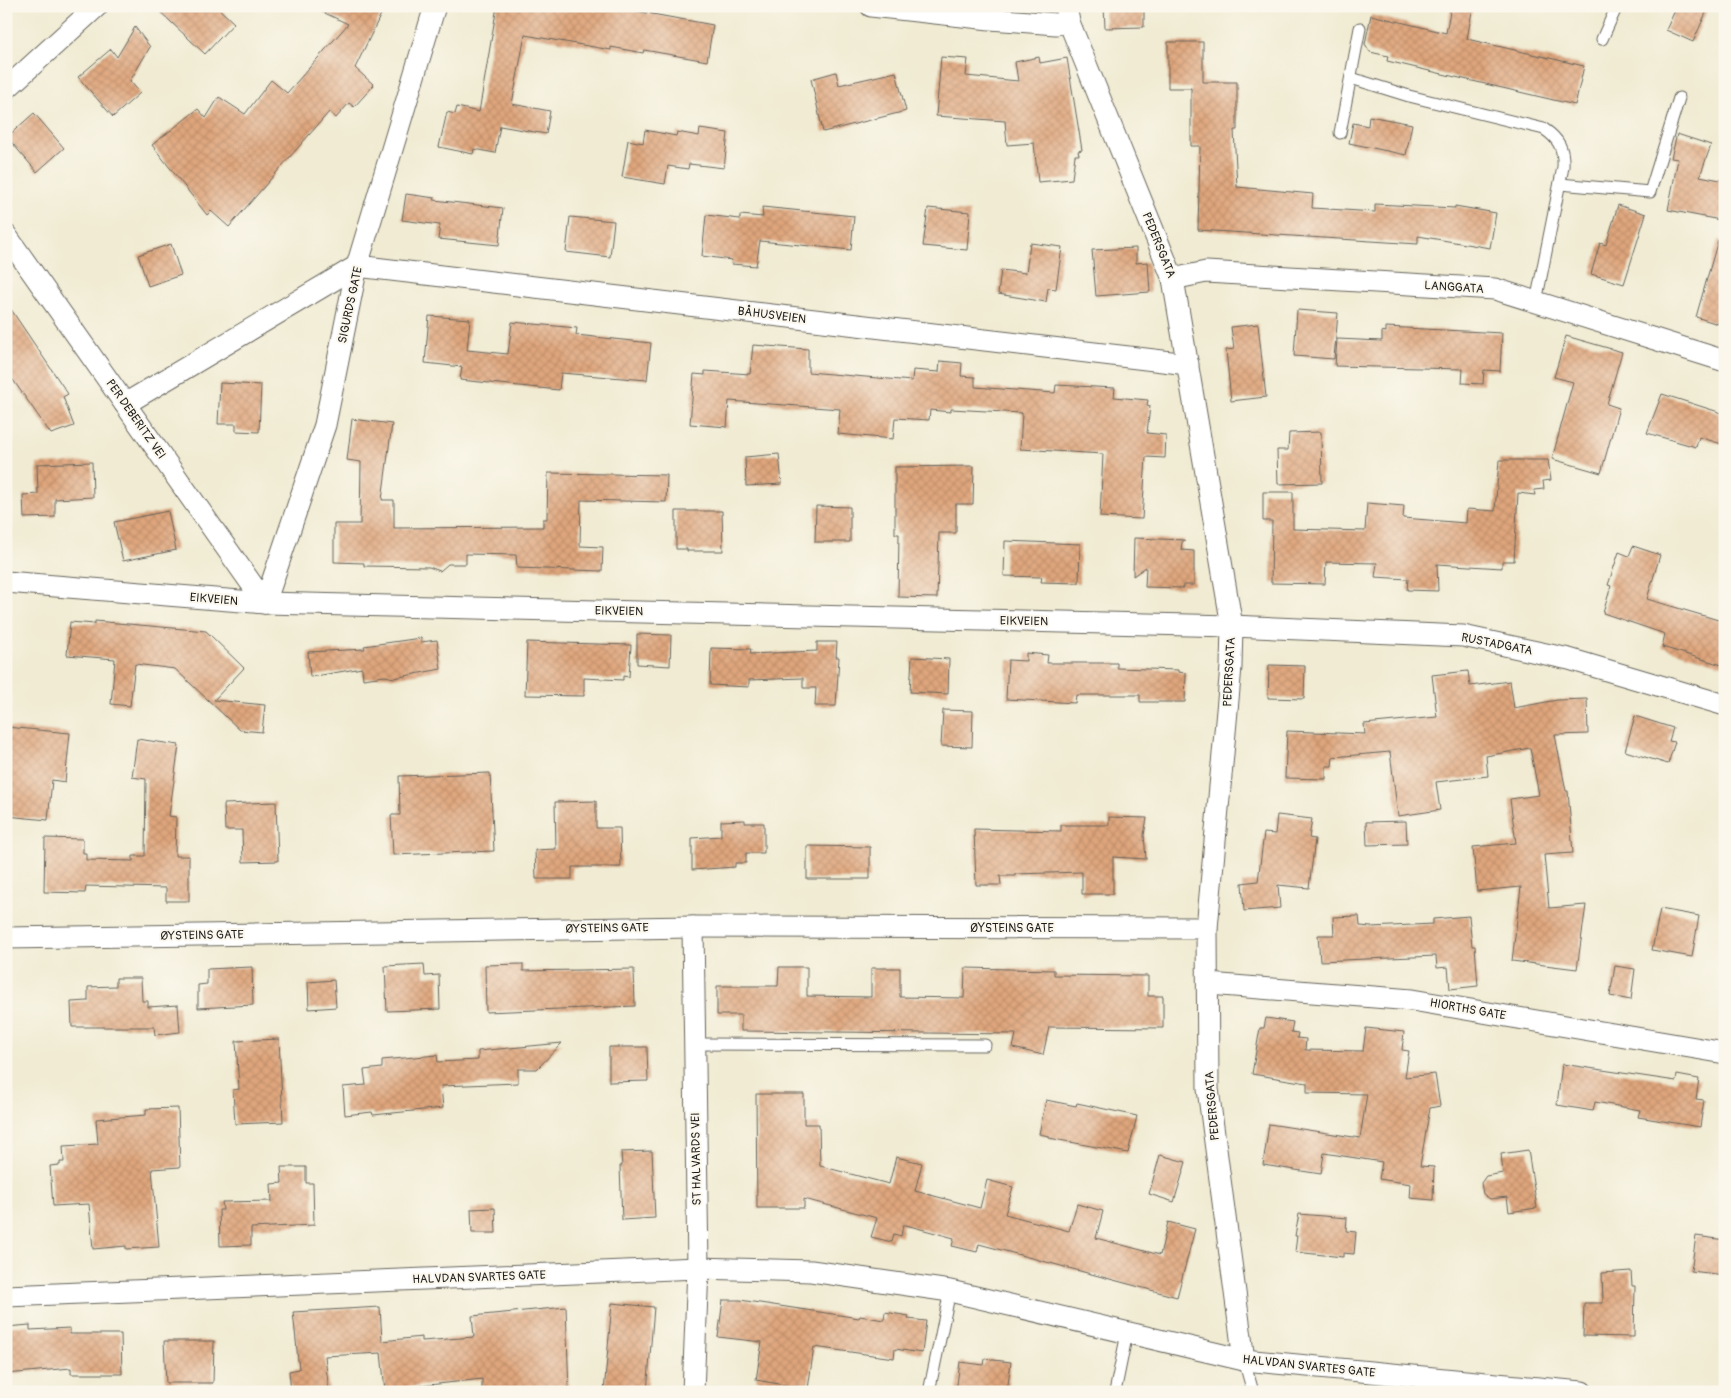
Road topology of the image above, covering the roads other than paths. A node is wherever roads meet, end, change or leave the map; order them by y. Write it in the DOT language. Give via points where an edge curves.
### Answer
graph roads {
  1 [pos="97,6"];
  2 [pos="434,6"];
  3 [pos="871,6"];
  4 [pos="1617,6"];
  5 [pos="1068,14"];
  6 [pos="1360,28"];
  7 [pos="1602,39"];
  8 [pos="1351,78"];
  9 [pos="6,89"];
  10 [pos="1679,98"];
  11 [pos="1340,132"];
  12 [pos="1560,184"];
  13 [pos="6,234"];
  14 [pos="357,266"];
  15 [pos="1173,279"];
  16 [pos="1536,302"];
  17 [pos="1725,361"];
  18 [pos="1188,364"];
  19 [pos="125,404"];
  20 [pos="6,582"];
  21 [pos="265,603"];
  22 [pos="1232,626"];
  23 [pos="1725,705"];
  24 [pos="693,927"];
  25 [pos="1207,928"];
  26 [pos="6,938"];
  27 [pos="1209,984"];
  28 [pos="693,1044"];
  29 [pos="985,1045"];
  30 [pos="1725,1053"];
  31 [pos="698,1268"];
  32 [pos="950,1290"];
  33 [pos="6,1296"];
  34 [pos="1127,1333"];
  35 [pos="1244,1360"];
  36 [pos="693,1392"];
  37 [pos="929,1392"];
  38 [pos="1115,1392"];
  39 [pos="1253,1392"];
  40 [pos="1582,1392"];
  1 -- 9 [label="street"];
  2 -- 14 [label="street, SIGURDS GATE"];
  3 -- 5 [label="street" via="1056,24"];
  4 -- 7 [label="lane"];
  5 -- 15 [label="street, PEDERSGATA"];
  6 -- 8 [label="lane"];
  8 -- 11 [label="lane"];
  8 -- 12 [label="lane" via="1409,96 1544,129 1553,135 1564,153"];
  10 -- 12 [label="lane" via="1650,192"];
  12 -- 16 [label="lane"];
  13 -- 19 [label="street, PER DEBERITZ VEI"];
  14 -- 18 [label="street, BÅHUSVEIEN"];
  14 -- 19 [label="street"];
  14 -- 21 [label="street, SIGURDS GATE" via="325,425"];
  15 -- 16 [label="street, LANGGATA" via="1206,272 1375,282 1495,290"];
  15 -- 18 [label="street, PEDERSGATA"];
  16 -- 17 [label="street, LANGGATA"];
  18 -- 22 [label="street, PEDERSGATA"];
  19 -- 21 [label="street, PER DEBERITZ VEI"];
  20 -- 21 [label="street, EIKVEIEN"];
  21 -- 22 [label="street, EIKVEIEN"];
  22 -- 23 [label="street, RUSTADGATA" via="1464,636 1569,659"];
  22 -- 25 [label="street, PEDERSGATA"];
  24 -- 25 [label="street, ØYSTEINS GATE"];
  24 -- 26 [label="street, ØYSTEINS GATE"];
  24 -- 28 [label="street, ST HALVARDS VEI"];
  25 -- 27 [label="street, PEDERSGATA"];
  27 -- 30 [label="street, HIORTHS GATE" via="1412,1000"];
  27 -- 35 [label="street, PEDERSGATA" via="1208,1089"];
  28 -- 29 [label="lane"];
  28 -- 31 [label="street, ST HALVARDS VEI"];
  31 -- 32 [label="street, HALVDAN SVARTES GATE" via="811,1272"];
  31 -- 33 [label="street, HALVDAN SVARTES GATE"];
  31 -- 36 [label="street, ST HALVARDS VEI"];
  32 -- 34 [label="street, HALVDAN SVARTES GATE"];
  32 -- 37 [label="lane"];
  34 -- 35 [label="street, HALVDAN SVARTES GATE"];
  34 -- 38 [label="lane"];
  35 -- 39 [label="lane"];
  35 -- 40 [label="street, HALVDAN SVARTES GATE"];
}
